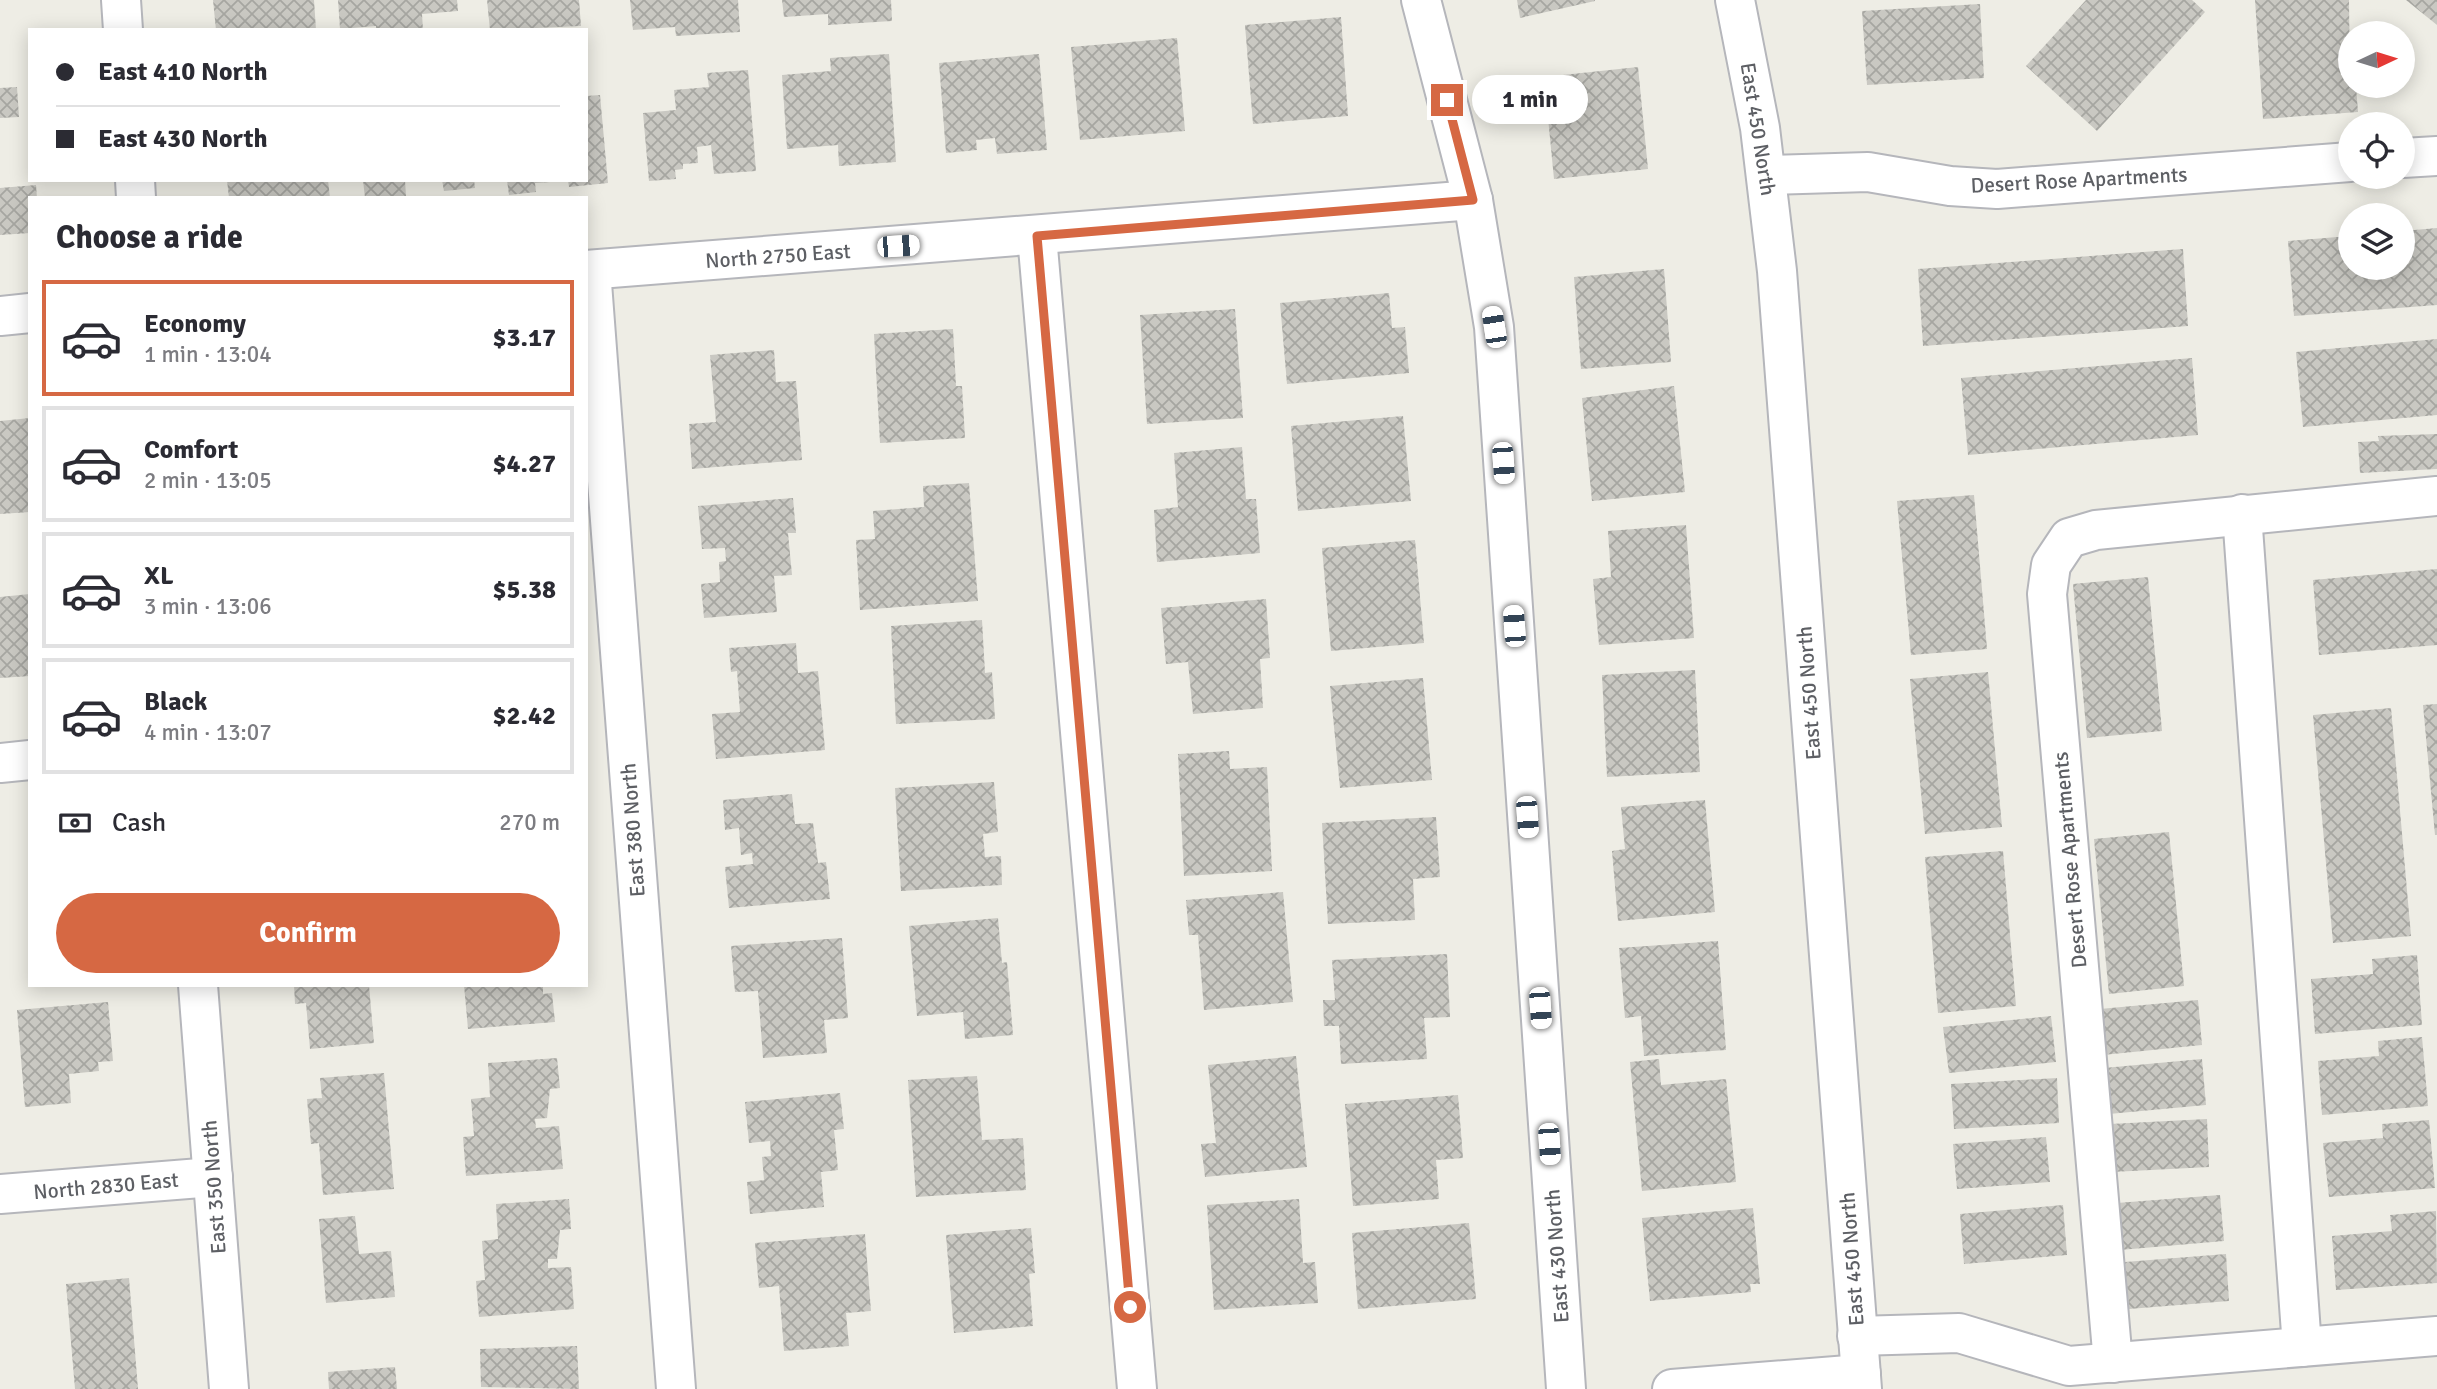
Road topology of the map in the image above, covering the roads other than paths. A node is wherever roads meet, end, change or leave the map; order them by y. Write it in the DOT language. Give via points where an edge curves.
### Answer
graph roads {
  1 [pos="121,0"];
  2 [pos="1421,0"];
  3 [pos="1735,0"];
  4 [pos="123,28"];
  5 [pos="2437,156"];
  6 [pos="2415,157"];
  7 [pos="2338,163"];
  8 [pos="1766,175"];
  9 [pos="1473,200"];
  10 [pos="1037,236"];
  11 [pos="589,270"];
  12 [pos="28,313"];
  13 [pos="0,316"];
  14 [pos="2437,496"];
  15 [pos="2242,514"];
  16 [pos="28,760"];
  17 [pos="0,763"];
  18 [pos="198,987"];
  19 [pos="213,1177"];
  20 [pos="0,1194"];
  21 [pos="1857,1336"];
  22 [pos="2437,1336"];
  23 [pos="2302,1347"];
  24 [pos="2113,1363"];
  25 [pos="1861,1382"];
  26 [pos="229,1389"];
  27 [pos="676,1389"];
  28 [pos="1137,1389"];
  29 [pos="1566,1389"];
  30 [pos="1672,1389"];
  1 -- 4 [label="street"];
  2 -- 9 [label="street, East 430 North"];
  3 -- 8 [label="street, East 450 North"];
  5 -- 6 [label="street"];
  7 -- 8 [label="street, Desert Rose Apartments" via="1997,189 1868,172"];
  8 -- 21 [label="street, East 450 North"];
  9 -- 10 [label="street, North 2750 East"];
  9 -- 29 [label="street, East 430 North" via="1494,327"];
  10 -- 11 [label="street, North 2750 East"];
  10 -- 28 [label="street"];
  11 -- 27 [label="street, East 380 North"];
  12 -- 13 [label="street"];
  14 -- 15 [label="street, Desert Rose Apartments"];
  15 -- 23 [label="street"];
  15 -- 24 [label="street, Desert Rose Apartments" via="2127,524 2069,538 2052,565 2047,594"];
  16 -- 17 [label="street"];
  18 -- 19 [label="street, East 350 North"];
  19 -- 20 [label="street, North 2830 East"];
  19 -- 26 [label="street, East 350 North"];
  21 -- 24 [label="street" via="1959,1333 2069,1366"];
  21 -- 25 [label="street, East 450 North"];
  22 -- 23 [label="street"];
  23 -- 24 [label="street"];
  25 -- 30 [label="street"];
}
